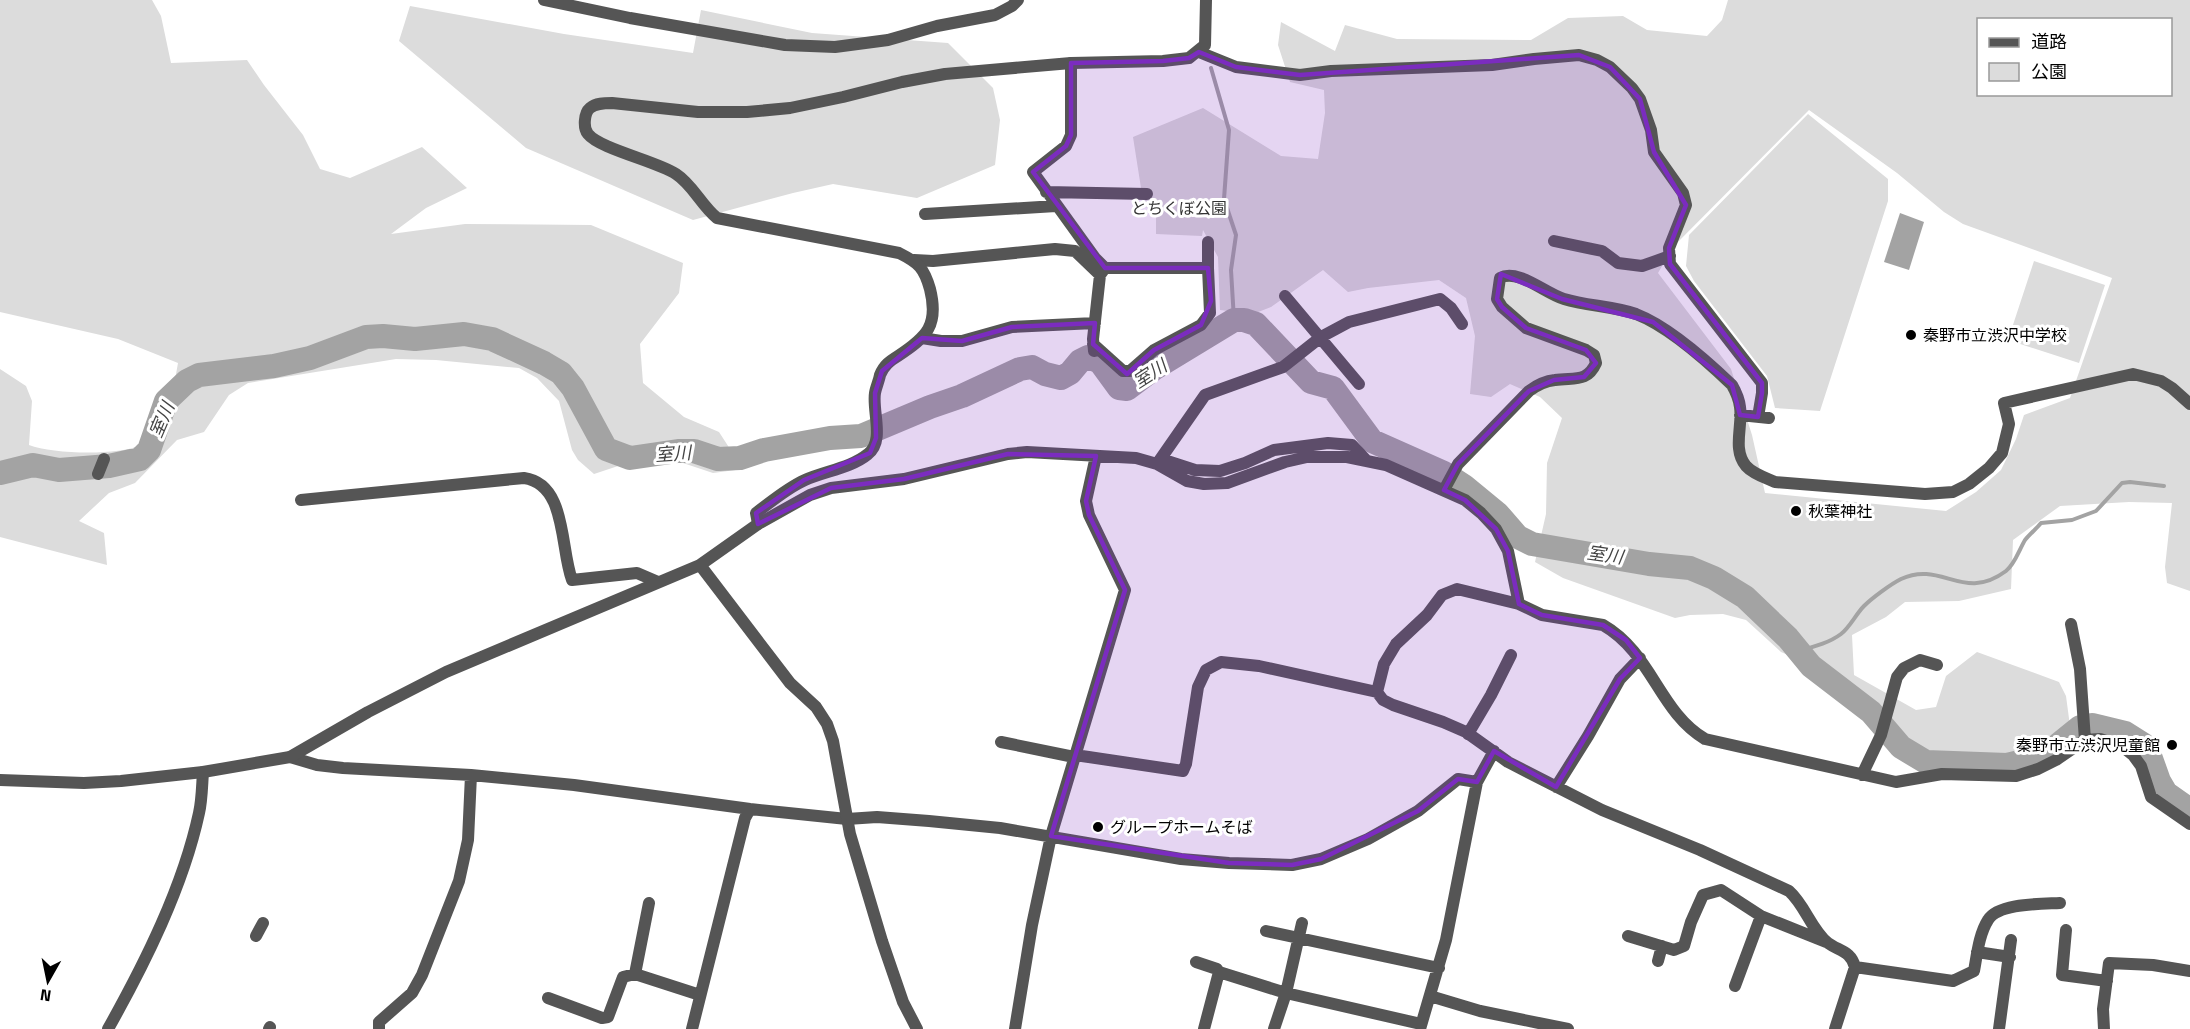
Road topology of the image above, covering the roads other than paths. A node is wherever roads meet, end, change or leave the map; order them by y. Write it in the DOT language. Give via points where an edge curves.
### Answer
graph roads {
  1 [pos="544,0"];
  2 [pos="1018,0"];
  3 [pos="1206,0"];
  4 [pos="1199,52"];
  5 [pos="1071,63"];
  6 [pos="1046,192"];
  7 [pos="1147,194"];
  8 [pos="1056,206"];
  9 [pos="925,214"];
  10 [pos="1554,241"];
  11 [pos="1208,242"];
  12 [pos="1670,256"];
  13 [pos="914,260"];
  14 [pos="1208,268"];
  15 [pos="1103,271"];
  16 [pos="1285,296"];
  17 [pos="1095,323"];
  18 [pos="1462,324"];
  19 [pos="1321,337"];
  20 [pos="922,338"];
  21 [pos="1359,384"];
  22 [pos="2190,404"];
  23 [pos="1740,415"];
  24 [pos="1096,456"];
  25 [pos="104,459"];
  26 [pos="1159,461"];
  27 [pos="98,474"];
  28 [pos="1446,487"];
  29 [pos="301,500"];
  30 [pos="758,524"];
  31 [pos="700,565"];
  32 [pos="658,582"];
  33 [pos="1519,604"];
  34 [pos="2071,624"];
  35 [pos="1511,655"];
  36 [pos="1640,658"];
  37 [pos="1937,665"];
  38 [pos="1377,692"];
  39 [pos="1468,734"];
  40 [pos="2085,737"];
  41 [pos="1001,742"];
  42 [pos="1494,751"];
  43 [pos="1075,756"];
  44 [pos="290,757"];
  45 [pos="203,772"];
  46 [pos="471,775"];
  47 [pos="1862,775"];
  48 [pos="0,780"];
  49 [pos="1477,782"];
  50 [pos="1556,787"];
  51 [pos="750,809"];
  52 [pos="847,819"];
  53 [pos="2190,824"];
  54 [pos="1051,836"];
  55 [pos="649,903"];
  56 [pos="2060,903"];
  57 [pos="1761,916"];
  58 [pos="262,923"];
  59 [pos="1302,923"];
  60 [pos="2066,930"];
  61 [pos="1266,931"];
  62 [pos="256,936"];
  63 [pos="1628,936"];
  64 [pos="1299,938"];
  65 [pos="2011,940"];
  66 [pos="1827,943"];
  67 [pos="1662,946"];
  68 [pos="1977,952"];
  69 [pos="2010,957"];
  70 [pos="1658,961"];
  71 [pos="1196,962"];
  72 [pos="1855,967"];
  73 [pos="1439,968"];
  74 [pos="2190,971"];
  75 [pos="1219,972"];
  76 [pos="635,974"];
  77 [pos="2107,981"];
  78 [pos="1735,986"];
  79 [pos="1286,993"];
  80 [pos="700,995"];
  81 [pos="1431,996"];
  82 [pos="548,998"];
  83 [pos="1420,1027"];
  84 [pos="108,1029"];
  85 [pos="379,1029"];
  86 [pos="692,1029"];
  87 [pos="917,1029"];
  88 [pos="1015,1029"];
  89 [pos="1204,1029"];
  90 [pos="1274,1029"];
  91 [pos="1568,1029"];
  92 [pos="1835,1029"];
  93 [pos="1999,1029"];
  94 [pos="2104,1029"];
  1 -- 2 [label="street" via="813,47 888,40 995,15"];
  3 -- 4 [label="street" via="1205,45"];
  4 -- 5 [label="street" via="1189,58 1163,61"];
  4 -- 12 [label="street" via="1236,67 1300,75 1492,65 1578,55 1597,60 1610,67 1640,99 1654,152 1683,193 1686,205 1669,248"];
  5 -- 6 [label="street" via="1071,135 1066,146 1033,172"];
  5 -- 13 [label="street" via="945,74 790,108 698,112 600,103 587,112 586,128 593,138 676,174 717,218 899,253"];
  6 -- 7 [label="street"];
  6 -- 8 [label="street"];
  8 -- 9 [label="street"];
  8 -- 15 [label="street"];
  10 -- 12 [label="street" via="1602,251 1618,263 1642,266"];
  11 -- 14 [label="street"];
  12 -- 23 [label="street" via="1670,264 1762,383 1763,417"];
  13 -- 15 [label="street" via="1055,249 1075,251"];
  13 -- 20 [label="street" via="925,272 933,305 932,323"];
  14 -- 15 [label="street"];
  14 -- 17 [label="street" via="1210,313 1201,325 1154,350 1130,371 1123,371 1094,348"];
  15 -- 17 [label="street"];
  16 -- 19 [label="street"];
  17 -- 20 [label="street" via="1012,327 962,341"];
  18 -- 19 [label="street" via="1440,299 1349,322"];
  19 -- 21 [label="street"];
  19 -- 26 [label="street" via="1283,367 1205,395"];
  20 -- 30 [label="street" via="882,371 875,393 876,438 870,453 804,480 756,513"];
  22 -- 23 [label="street" via="2161,381 2133,374 2004,404 2009,424 2007,439 2002,453 1989,468 1953,492 1925,494 1775,482 1746,466 1738,440"];
  23 -- 28 [label="street" via="1732,385 1653,322 1634,313 1563,299 1506,275 1500,278 1498,289 1497,299 1502,307 1526,328 1586,350 1594,355 1596,363 1584,377 1554,380 1529,391 1458,464"];
  24 -- 26 [label="street"];
  24 -- 30 [label="street" via="1008,453 904,479 831,488 810,495"];
  24 -- 43 [label="street" via="1086,501 1089,515 1125,590"];
  25 -- 27 [label="street"];
  26 -- 28 [label="street" via="1187,481 1204,484 1227,483 1307,457 1366,460"];
  28 -- 33 [label="street" via="1496,529 1508,551"];
  29 -- 32 [label="street" via="535,480 554,502 572,580 637,573"];
  30 -- 31 [label="street"];
  31 -- 32 [label="street"];
  31 -- 52 [label="street" via="790,683 816,707 827,724"];
  32 -- 44 [label="street" via="446,672"];
  33 -- 36 [label="street" via="1542,615 1603,626 1626,640"];
  33 -- 38 [label="street" via="1457,589 1443,595 1396,644 1384,664"];
  34 -- 40 [label="street" via="2080,669"];
  35 -- 39 [label="street"];
  36 -- 47 [label="street" via="1682,723 1705,740"];
  36 -- 50 [label="street" via="1620,680"];
  37 -- 47 [label="street" via="1920,660 1904,668 1897,677 1881,735"];
  38 -- 39 [label="street" via="1393,705"];
  38 -- 43 [label="street" via="1259,666 1221,662 1206,670 1198,687 1183,771"];
  39 -- 42 [label="street"];
  40 -- 47 [label="street" via="2056,760 2016,776 1942,774 1896,782"];
  40 -- 53 [label="street" via="2124,747 2133,754 2151,796"];
  41 -- 43 [label="street"];
  42 -- 49 [label="street"];
  42 -- 50 [label="street"];
  43 -- 54 [label="street"];
  44 -- 45 [label="street"];
  44 -- 46 [label="street" via="343,768"];
  45 -- 48 [label="street" via="84,783"];
  45 -- 84 [label="street" via="199,812 180,876 159,928"];
  46 -- 51 [label="street" via="574,784"];
  46 -- 85 [label="street" via="468,840 459,881 422,975 412,993 379,1022"];
  49 -- 54 [label="street" via="1458,779 1418,811 1368,839 1321,859 1292,865 1181,859"];
  49 -- 73 [label="street"];
  50 -- 66 [label="street" via="1789,891"];
  51 -- 52 [label="street"];
  51 -- 80 [label="street"];
  52 -- 54 [label="street" via="929,821"];
  52 -- 87 [label="street" via="882,941 903,1002"];
  54 -- 88 [label="street"];
  55 -- 76 [label="street"];
  56 -- 68 [label="street" via="2004,908 1988,919"];
  57 -- 66 [label="street"];
  57 -- 67 [label="street" via="1721,890 1703,895 1684,946 1674,950"];
  57 -- 78 [label="street"];
  58 -- 62 [label="street"];
  59 -- 64 [label="street"];
  60 -- 77 [label="street" via="2062,975"];
  61 -- 64 [label="street"];
  63 -- 67 [label="street"];
  64 -- 73 [label="street"];
  64 -- 79 [label="street"];
  65 -- 69 [label="street"];
  66 -- 72 [label="street" via="1848,953"];
  67 -- 70 [label="street"];
  68 -- 69 [label="street"];
  68 -- 72 [label="street" via="1974,971 1953,981"];
  69 -- 93 [label="street"];
  71 -- 75 [label="street"];
  72 -- 92 [label="street"];
  73 -- 81 [label="street"];
  74 -- 77 [label="street" via="2109,963"];
  75 -- 79 [label="street"];
  75 -- 89 [label="street"];
  76 -- 80 [label="street"];
  76 -- 82 [label="street" via="623,977 608,1017"];
  77 -- 94 [label="street"];
  79 -- 83 [label="street"];
  79 -- 90 [label="street"];
  80 -- 86 [label="street"];
  81 -- 83 [label="street"];
  81 -- 91 [label="street" via="1479,1011"];
}
